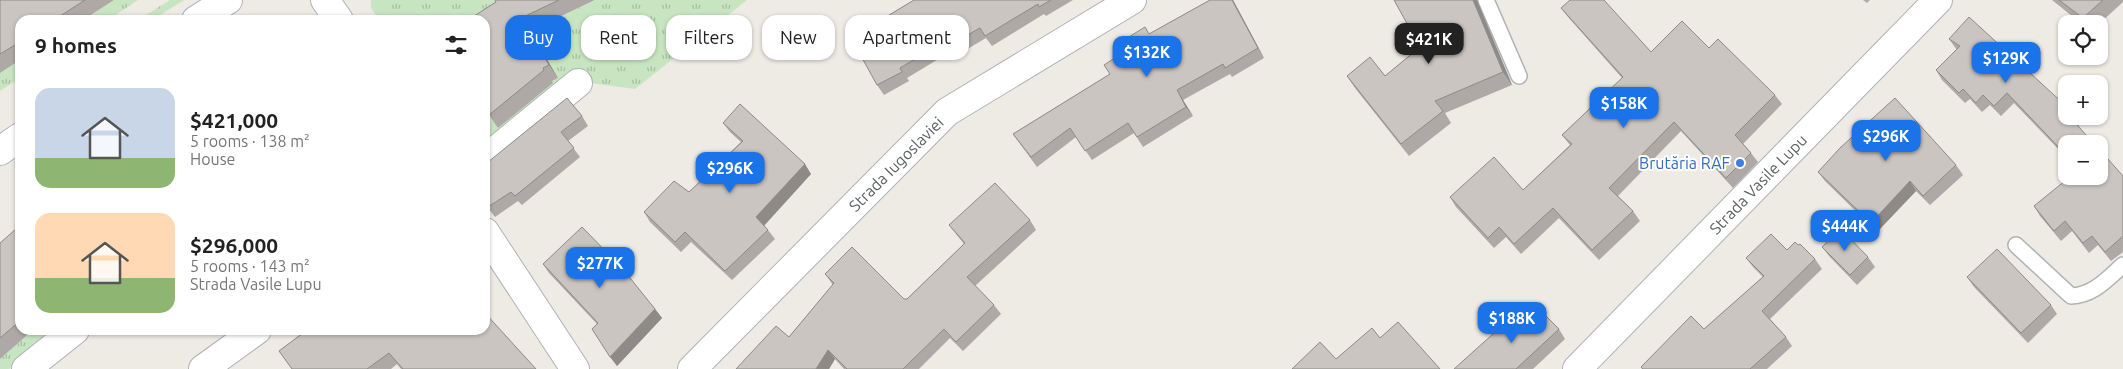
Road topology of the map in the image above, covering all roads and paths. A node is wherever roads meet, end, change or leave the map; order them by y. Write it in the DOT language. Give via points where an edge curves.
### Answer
graph roads {
  1 [pos="228,0"];
  2 [pos="326,0"];
  3 [pos="1132,0"];
  4 [pos="1486,0"];
  5 [pos="1938,0"];
  6 [pos="204,15"];
  7 [pos="336,15"];
  8 [pos="1519,76"];
  9 [pos="578,84"];
  10 [pos="15,140"];
  11 [pos="0,151"];
  12 [pos="490,155"];
  13 [pos="490,240"];
  14 [pos="2016,245"];
  15 [pos="2123,265"];
  16 [pos="69,335"];
  17 [pos="249,335"];
  18 [pos="26,369"];
  19 [pos="203,369"];
  20 [pos="575,369"];
  21 [pos="692,369"];
  22 [pos="1577,369"];
  1 -- 6 [label="street"];
  2 -- 7 [label="street"];
  3 -- 21 [label="street, Strada Iugoslaviei" via="947,112"];
  4 -- 8 [label="lane"];
  5 -- 22 [label="street, Strada Vasile Lupu"];
  9 -- 12 [label="street"];
  10 -- 11 [label="street"];
  13 -- 20 [label="street"];
  14 -- 15 [label="lane" via="2072,296 2093,291"];
  16 -- 18 [label="street"];
  17 -- 19 [label="street"];
}
